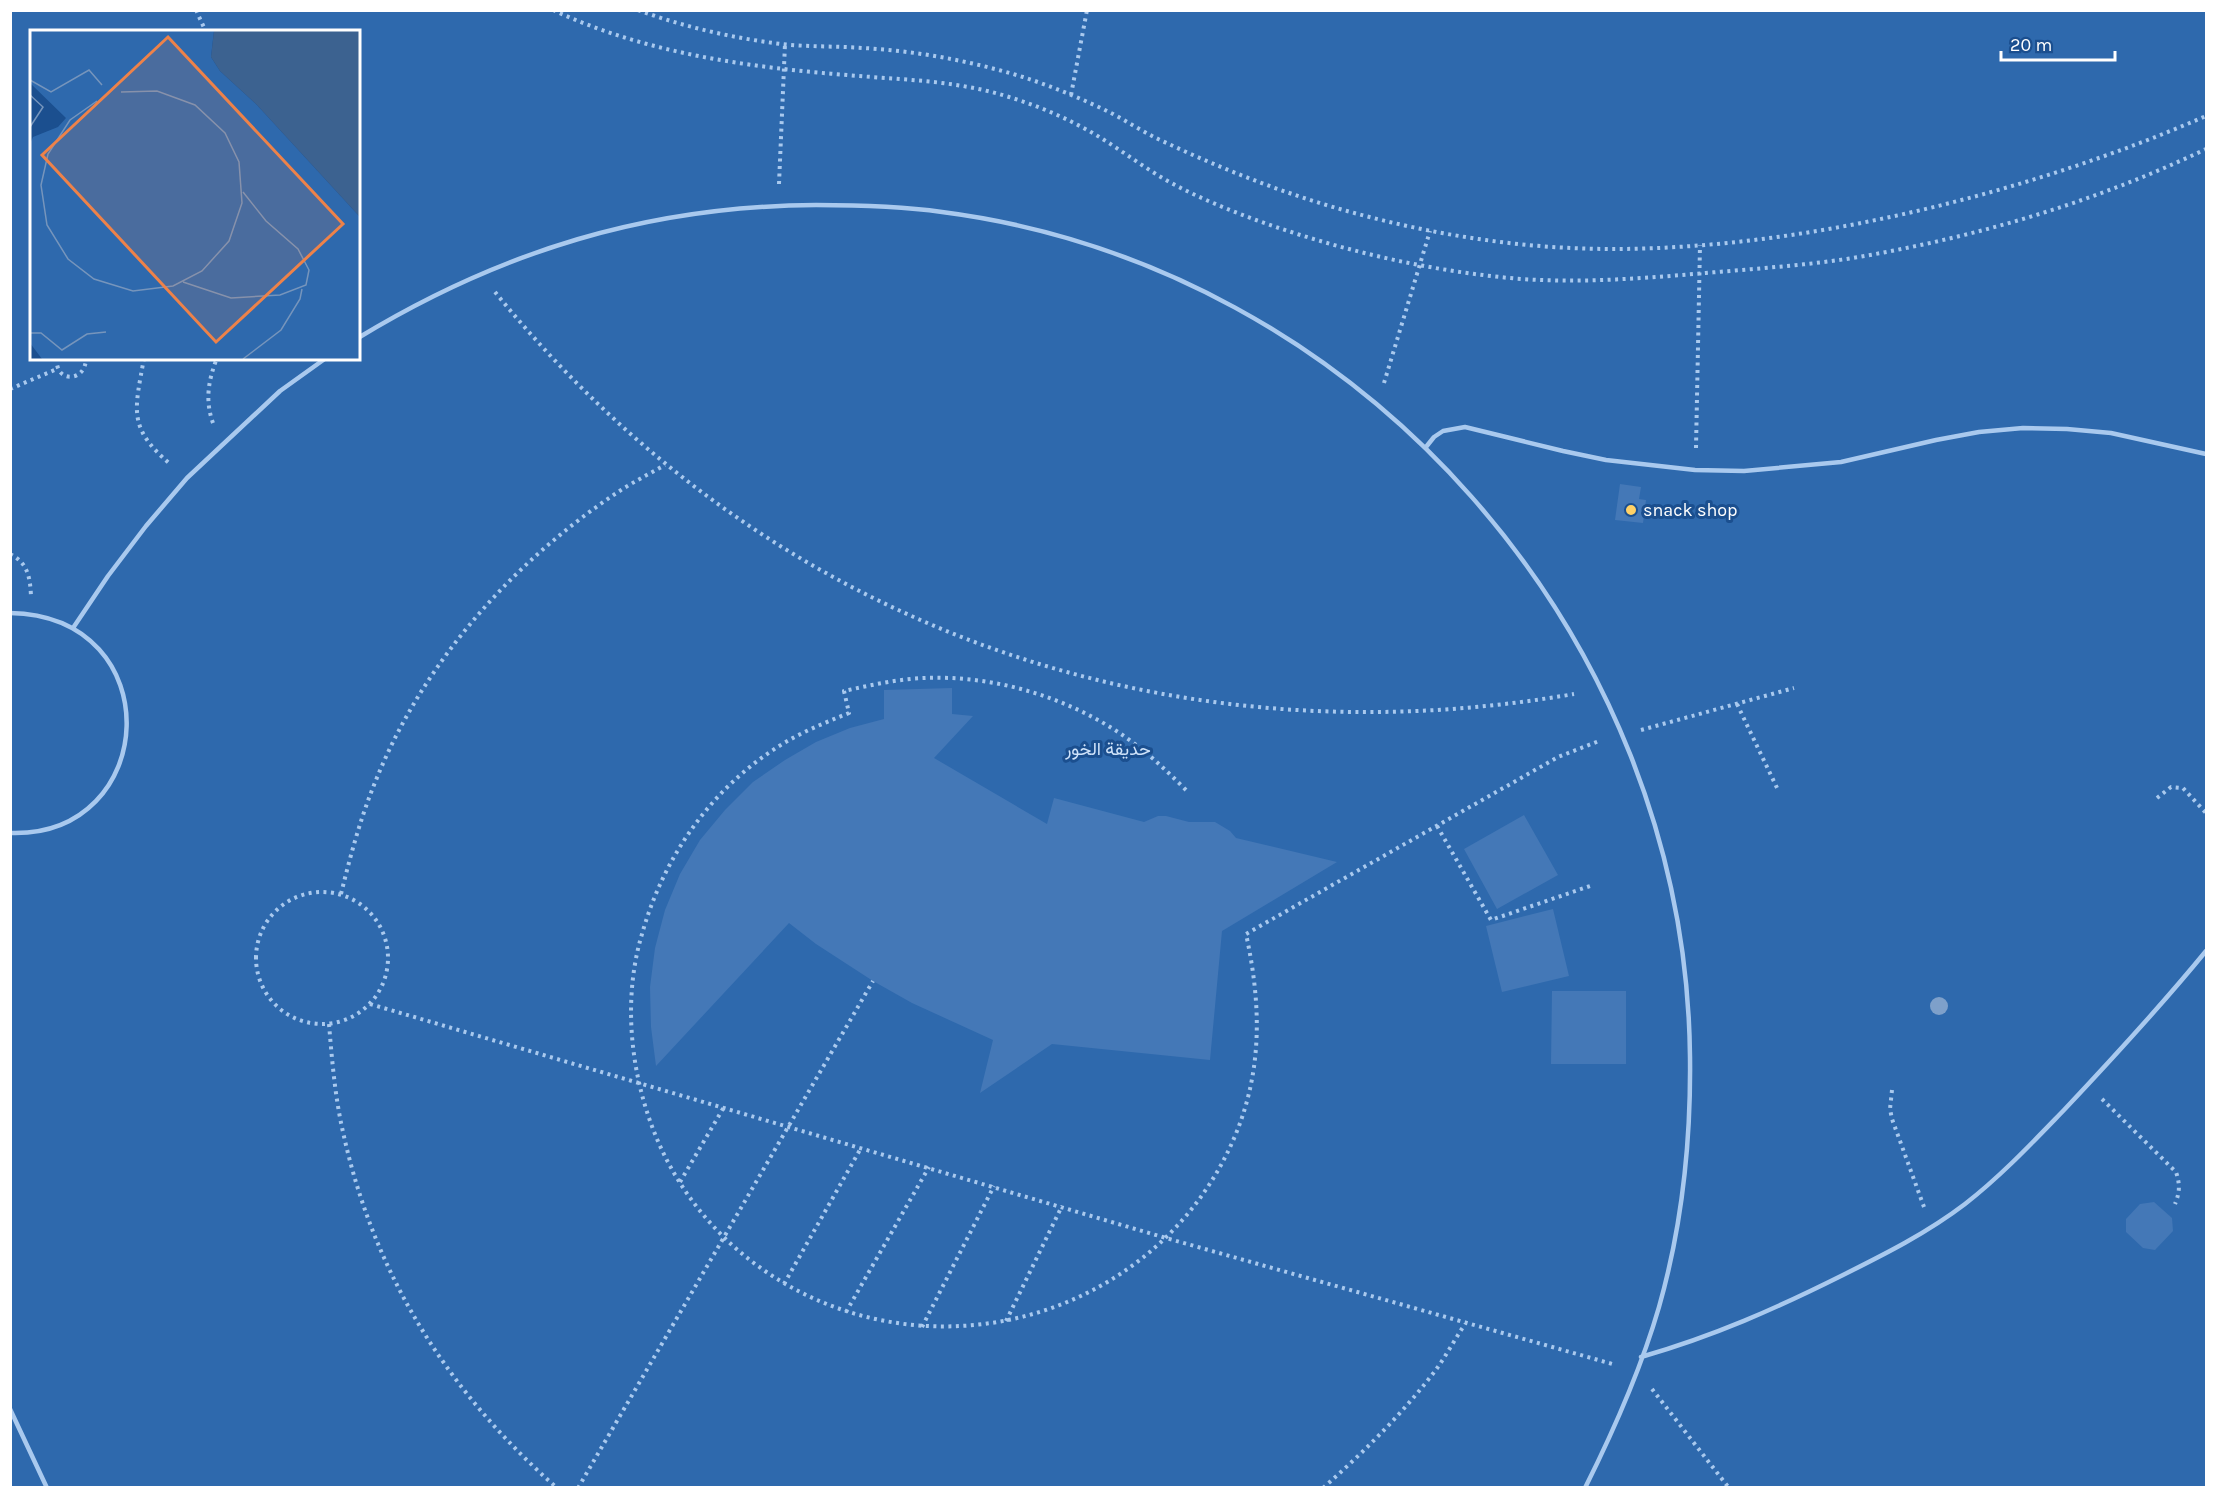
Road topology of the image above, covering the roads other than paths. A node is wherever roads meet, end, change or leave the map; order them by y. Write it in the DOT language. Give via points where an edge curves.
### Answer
graph roads {
  1 [pos="360,337"];
  2 [pos="323,360"];
  3 [pos="1426,447"];
  4 [pos="2206,454"];
  5 [pos="10,614"];
  6 [pos="73,628"];
  7 [pos="10,833"];
  8 [pos="2206,951"];
  9 [pos="1641,1357"];
  10 [pos="10,1409"];
  11 [pos="47,1488"];
  12 [pos="1585,1488"];
  1 -- 3 [label="lane" via="479,273 595,234 676,216 778,206 875,205 945,212 1082,243 1213,296 1333,369"];
  2 -- 6 [label="lane" via="280,391 187,478"];
  3 -- 4 [label="lane" via="1443,431 1465,427 1617,461 1695,470 1754,470 1841,462 1936,440 2023,428 2111,433"];
  3 -- 9 [label="lane" via="1487,512 1568,627 1623,735 1653,820 1671,888 1683,957 1690,1099 1685,1169 1674,1238 1659,1307"];
  5 -- 6 [label="lane" via="46,617"];
  6 -- 7 [label="lane" via="105,656 124,695 128,716 122,759 113,778 85,811 46,830"];
  8 -- 9 [label="lane" via="2088,1085 1996,1178 1932,1227 1896,1249 1740,1324"];
  9 -- 12 [label="lane" via="1610,1440"];
  10 -- 11 [label="lane"];
}
